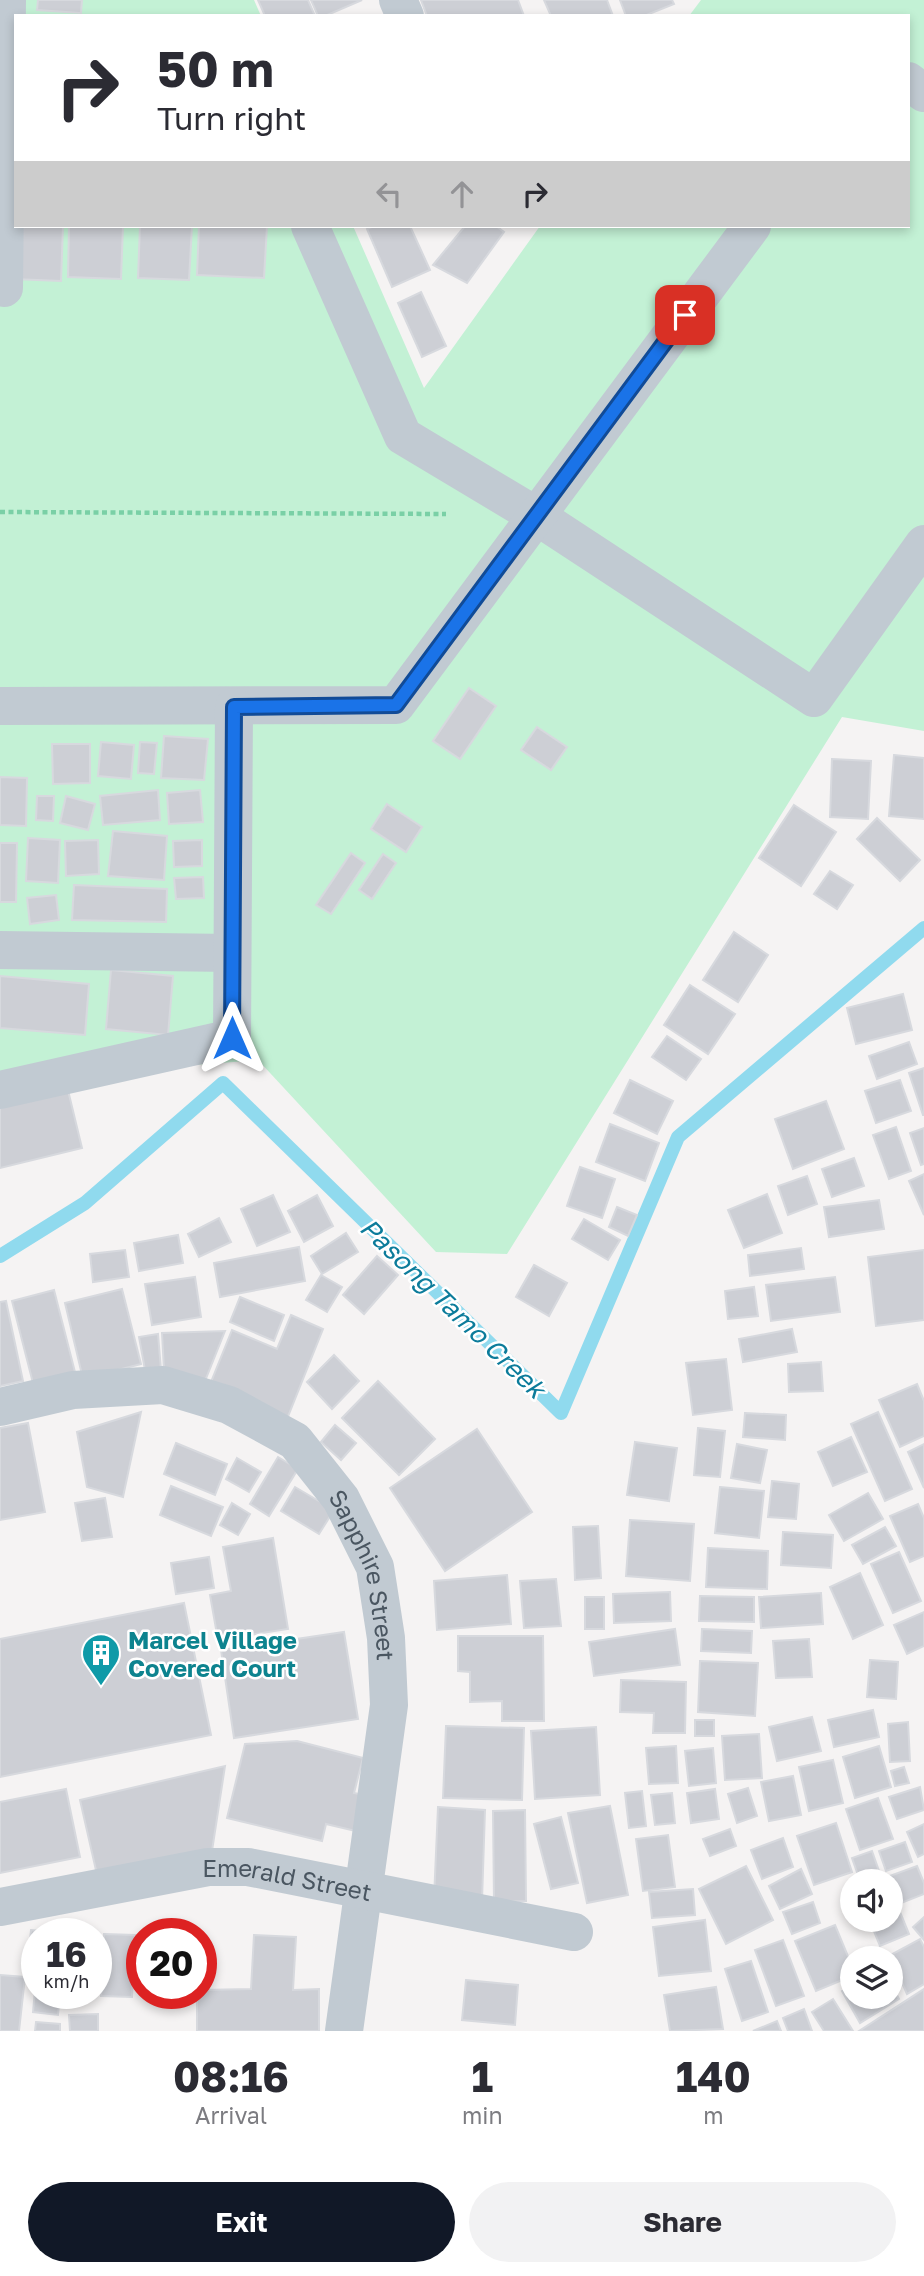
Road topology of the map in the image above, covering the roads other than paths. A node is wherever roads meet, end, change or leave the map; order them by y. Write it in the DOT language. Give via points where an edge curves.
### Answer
graph roads {
  1 [pos="7,0"];
  2 [pos="7,51"];
  3 [pos="311,228"];
  4 [pos="750,228"];
  5 [pos="4,288"];
  6 [pos="535,515"];
  7 [pos="924,544"];
  8 [pos="0,706"];
  9 [pos="234,707"];
  10 [pos="0,950"];
  11 [pos="232,953"];
  12 [pos="0,1090"];
  13 [pos="0,1407"];
  14 [pos="365,1890"];
  15 [pos="0,1907"];
  16 [pos="574,1932"];
  17 [pos="344,2031"];
  1 -- 2 [label="street"];
  2 -- 5 [label="street"];
  3 -- 6 [label="street" via="403,436"];
  4 -- 6 [label="street"];
  6 -- 7 [label="street" via="814,698"];
  6 -- 9 [label="street" via="396,705"];
  8 -- 9 [label="street"];
  9 -- 11 [label="street"];
  10 -- 11 [label="street"];
  11 -- 12 [label="street" via="232,1038"];
  13 -- 14 [label="street, Sapphire Street" via="73,1390 163,1385 229,1405 295,1441 341,1499 375,1567 386,1638 389,1705"];
  14 -- 15 [label="street, Emerald Street" via="248,1867 208,1867"];
  14 -- 16 [label="street, Emerald Street"];
  14 -- 17 [label="street, Sapphire Street"];
}
